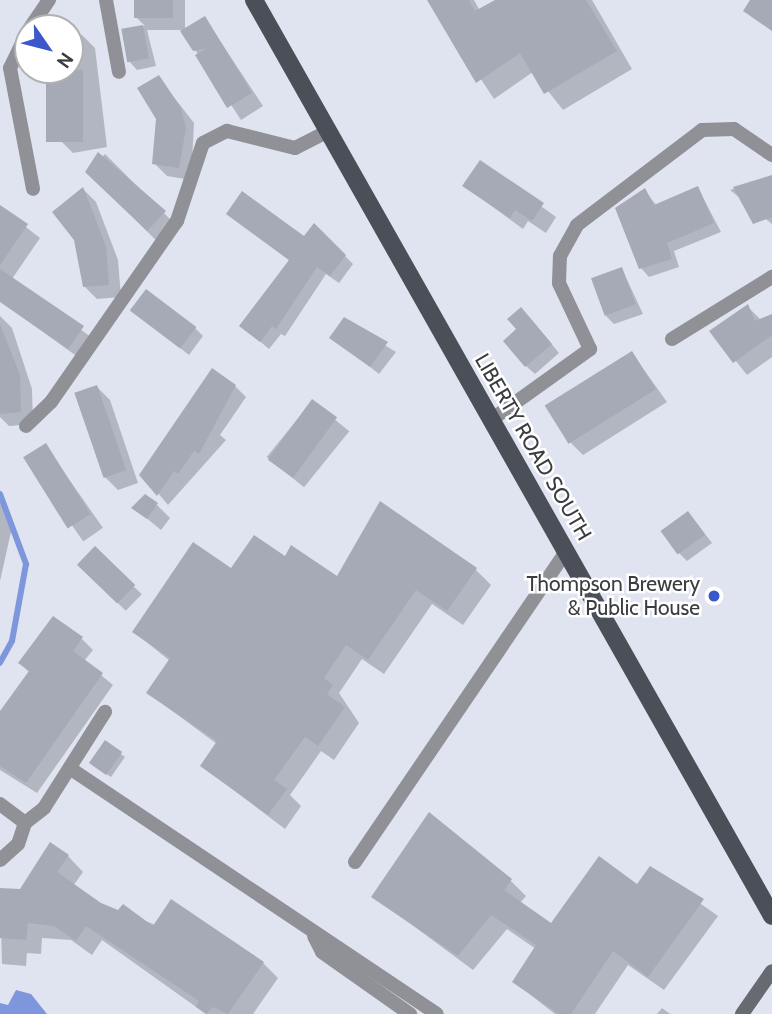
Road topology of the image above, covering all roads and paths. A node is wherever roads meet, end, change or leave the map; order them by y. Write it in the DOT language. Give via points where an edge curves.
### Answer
graph roads {
  1 [pos="106,0"];
  2 [pos="254,0"];
  3 [pos="14,60"];
  4 [pos="119,72"];
  5 [pos="328,131"];
  6 [pos="772,155"];
  7 [pos="33,189"];
  8 [pos="772,277"];
  9 [pos="672,339"];
  10 [pos="491,420"];
  11 [pos="26,426"];
  12 [pos="566,552"];
  13 [pos="105,712"];
  14 [pos="71,769"];
  15 [pos="0,804"];
  16 [pos="25,823"];
  17 [pos="0,860"];
  18 [pos="355,862"];
  19 [pos="772,916"];
  20 [pos="314,936"];
  21 [pos="772,971"];
  22 [pos="410,1014"];
  23 [pos="437,1014"];
  24 [pos="742,1014"];
  1 -- 4 [label="street"];
  2 -- 5 [label="main road, LIBERTY ROAD SOUTH"];
  3 -- 7 [label="street" via="10,68"];
  5 -- 10 [label="main road, LIBERTY ROAD SOUTH"];
  5 -- 11 [label="street" via="295,148 227,131 203,143 177,222 51,402"];
  6 -- 10 [label="street" via="734,129 702,130 577,225 560,256 559,283 590,349"];
  8 -- 9 [label="street"];
  10 -- 12 [label="main road, LIBERTY ROAD SOUTH"];
  12 -- 18 [label="street"];
  12 -- 19 [label="main road, LIBERTY ROAD SOUTH"];
  13 -- 14 [label="street"];
  14 -- 16 [label="street" via="38,815"];
  14 -- 20 [label="street"];
  15 -- 16 [label="street"];
  16 -- 17 [label="street" via="18,844"];
  20 -- 22 [label="street" via="322,953"];
  20 -- 23 [label="street" via="332,940"];
  21 -- 24 [label="main road"];
}
